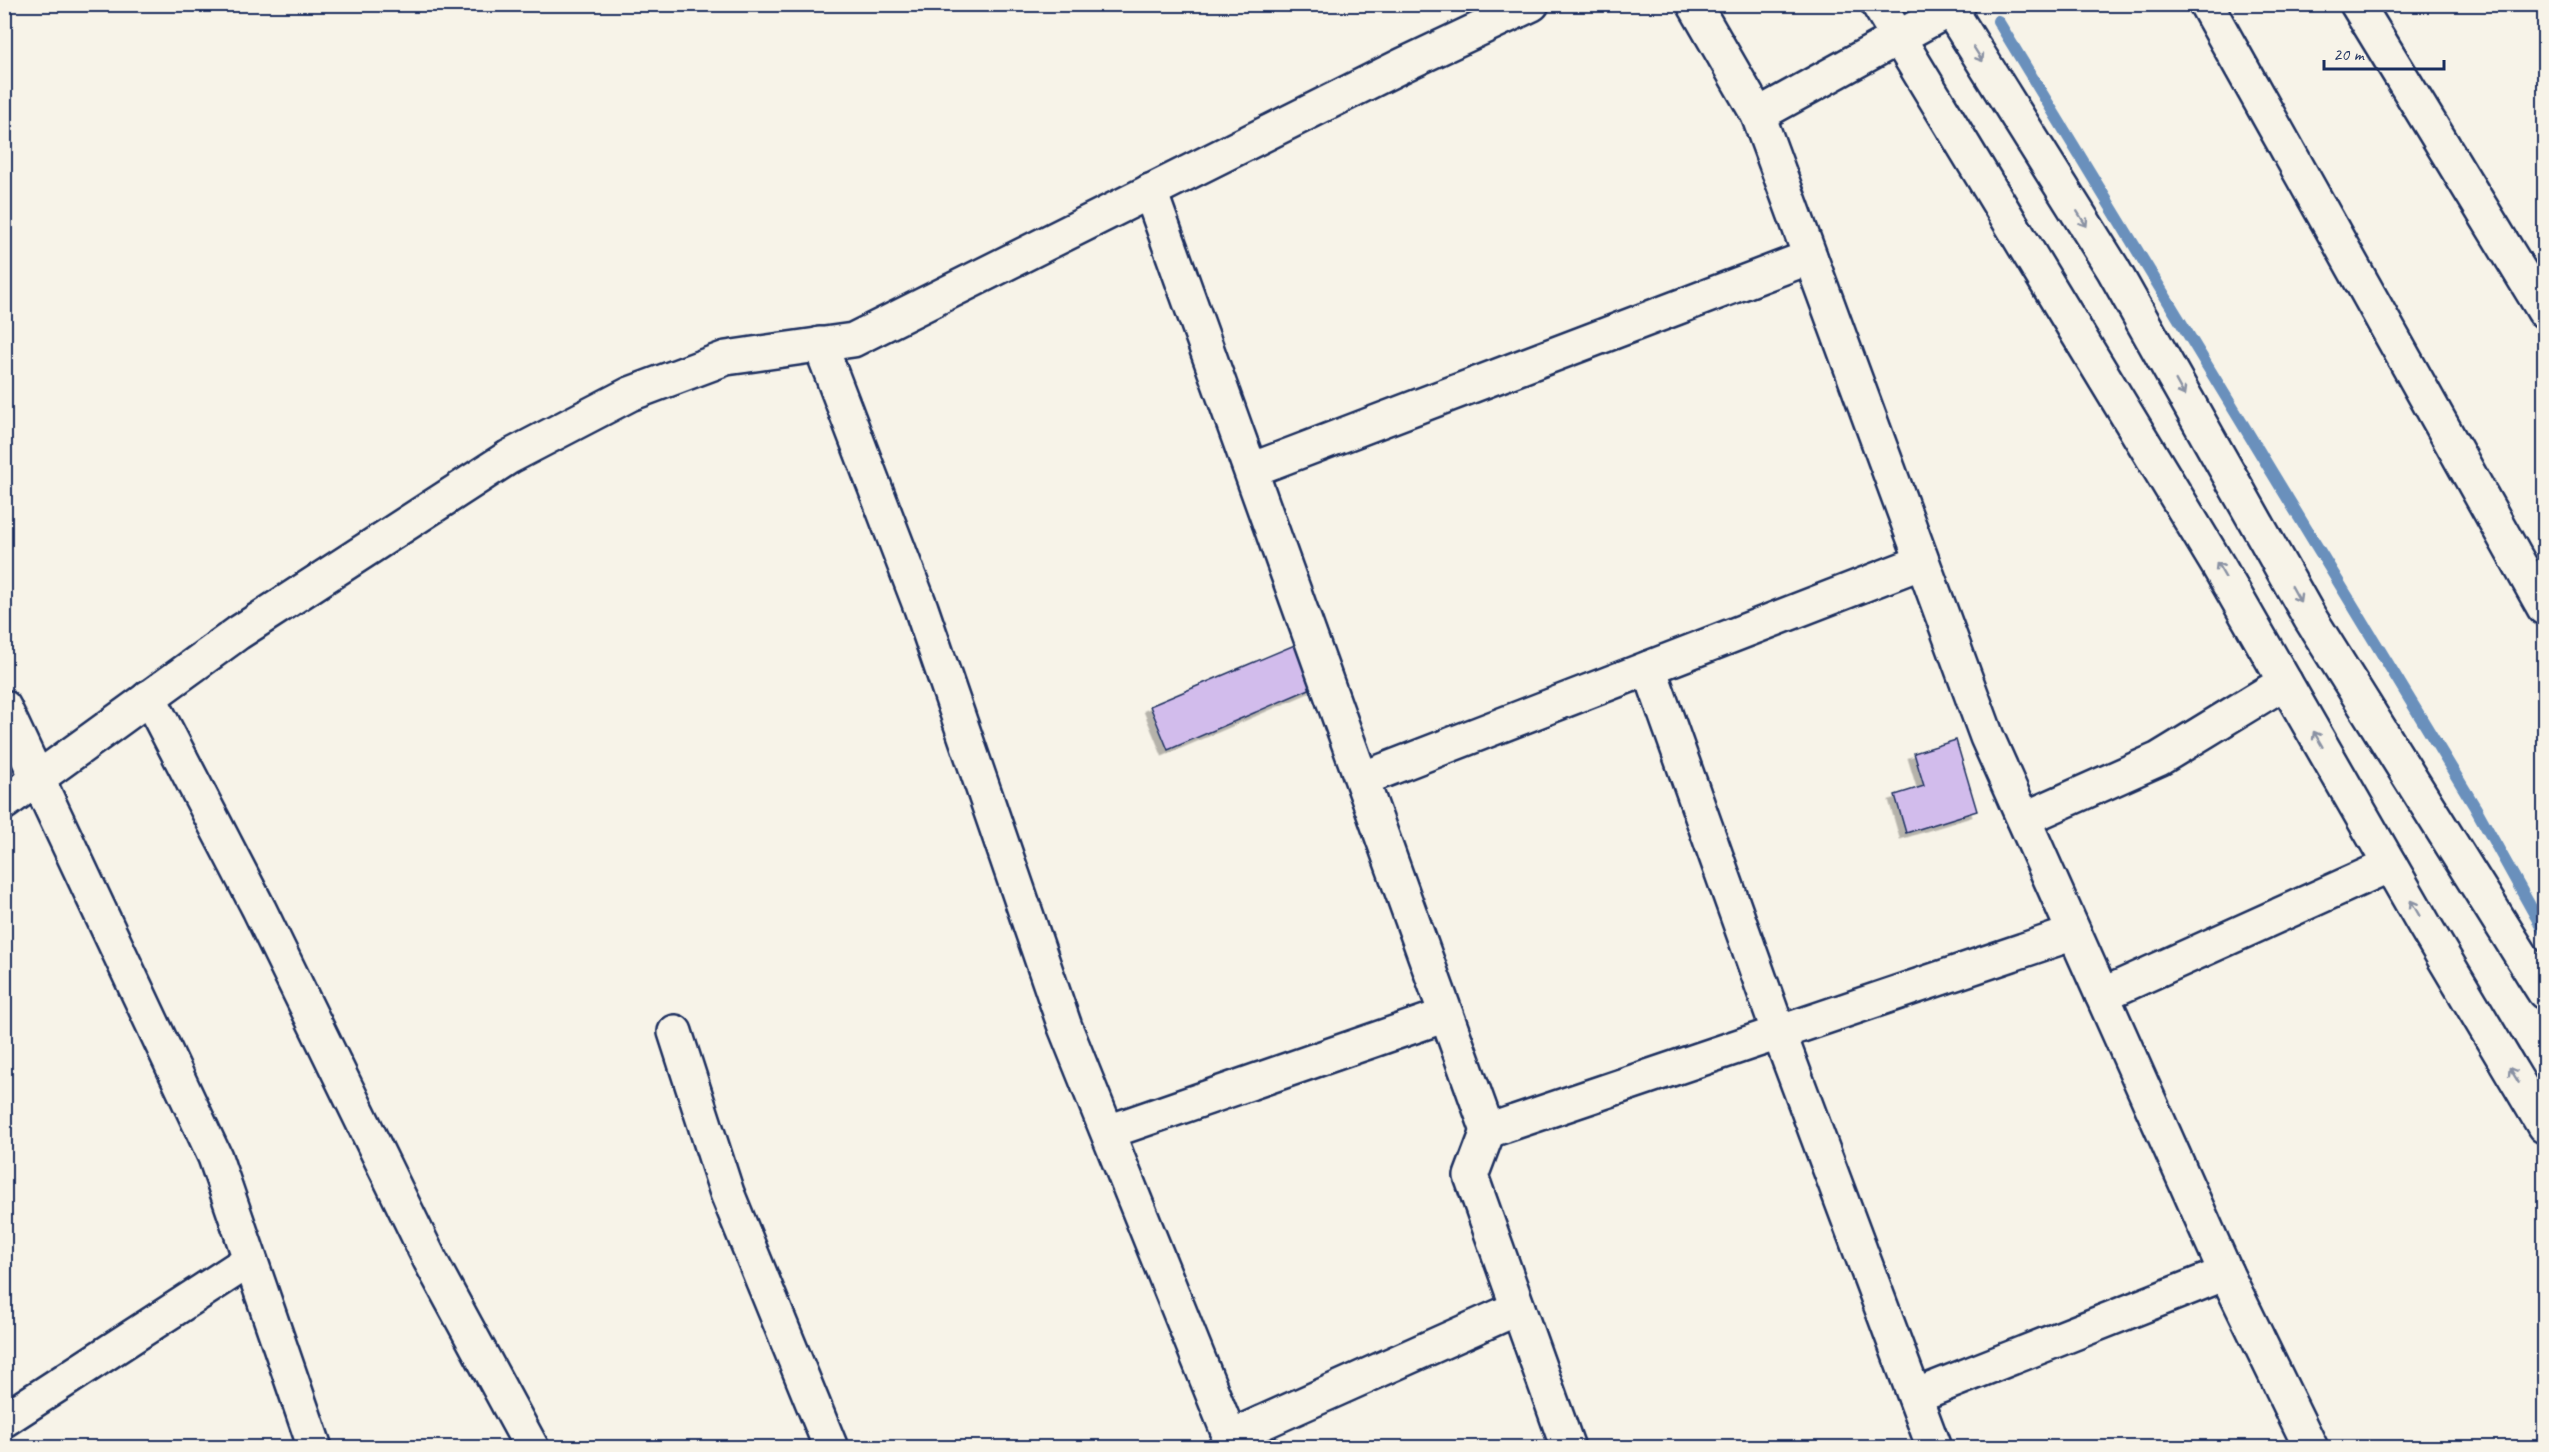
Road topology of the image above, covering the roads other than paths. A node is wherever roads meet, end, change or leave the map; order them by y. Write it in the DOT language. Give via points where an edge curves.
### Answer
graph roads {
  1 [pos="1532,4"];
  2 [pos="1694,4"];
  3 [pos="1878,4"];
  4 [pos="2206,4"];
  5 [pos="2357,4"];
  6 [pos="1952,6"];
  7 [pos="1898,38"];
  8 [pos="1758,115"];
  9 [pos="1150,191"];
  10 [pos="1810,257"];
  11 [pos="2544,311"];
  12 [pos="820,344"];
  13 [pos="1251,470"];
  14 [pos="1922,562"];
  15 [pos="2544,608"];
  16 [pos="1649,668"];
  17 [pos="2285,682"];
  18 [pos="149,697"];
  19 [pos="4,707"];
  20 [pos="38,778"];
  21 [pos="1362,779"];
  22 [pos="4,802"];
  23 [pos="2024,819"];
  24 [pos="2390,865"];
  25 [pos="2074,933"];
  26 [pos="2544,992"];
  27 [pos="2102,995"];
  28 [pos="1446,1015"];
  29 [pos="675,1032"];
  30 [pos="1779,1033"];
  31 [pos="2544,1126"];
  32 [pos="1488,1131"];
  33 [pos="1108,1132"];
  34 [pos="250,1260"];
  35 [pos="2226,1273"];
  36 [pos="1518,1308"];
  37 [pos="1915,1396"];
  38 [pos="4,1420"];
  39 [pos="1228,1442"];
  40 [pos="315,1448"];
  41 [pos="532,1448"];
  42 [pos="831,1448"];
  43 [pos="1568,1448"];
  44 [pos="1934,1448"];
  45 [pos="2311,1448"];
  1 -- 9 [label="street"];
  2 -- 8 [label="street"];
  3 -- 7 [label="street"];
  4 -- 15 [label="street"];
  5 -- 11 [label="street"];
  6 -- 7 [label="street"];
  6 -- 26 [label="street, one-way" via="2113,269 2310,618"];
  7 -- 8 [label="street"];
  17 -- 7 [label="street, one-way"];
  8 -- 10 [label="street"];
  9 -- 12 [label="street" via="853,340"];
  9 -- 13 [label="street"];
  10 -- 13 [label="street"];
  10 -- 14 [label="street"];
  12 -- 18 [label="street" via="726,358 630,393 509,457 238,633"];
  12 -- 33 [label="street" via="921,608 1065,1027"];
  13 -- 21 [label="street"];
  14 -- 16 [label="street"];
  14 -- 23 [label="street" via="1987,737"];
  16 -- 21 [label="street"];
  16 -- 30 [label="street"];
  17 -- 23 [label="street" via="2159,759"];
  24 -- 17 [label="street, one-way"];
  18 -- 20 [label="street"];
  18 -- 41 [label="street" via="259,909 430,1260"];
  19 -- 20 [label="street"];
  20 -- 22 [label="street"];
  20 -- 34 [label="street" via="215,1156"];
  21 -- 28 [label="street"];
  23 -- 25 [label="street"];
  24 -- 27 [label="street"];
  31 -- 24 [label="street, one-way"];
  25 -- 27 [label="street"];
  25 -- 30 [label="street"];
  27 -- 35 [label="street"];
  28 -- 32 [label="street"];
  28 -- 33 [label="street"];
  29 -- 42 [label="street" via="727,1193"];
  30 -- 32 [label="street"];
  30 -- 37 [label="street"];
  32 -- 36 [label="street" via="1471,1176"];
  33 -- 39 [label="street"];
  34 -- 38 [label="street"];
  34 -- 40 [label="street"];
  35 -- 37 [label="street"];
  35 -- 45 [label="street"];
  36 -- 39 [label="street"];
  36 -- 43 [label="street"];
  37 -- 44 [label="street"];
}
